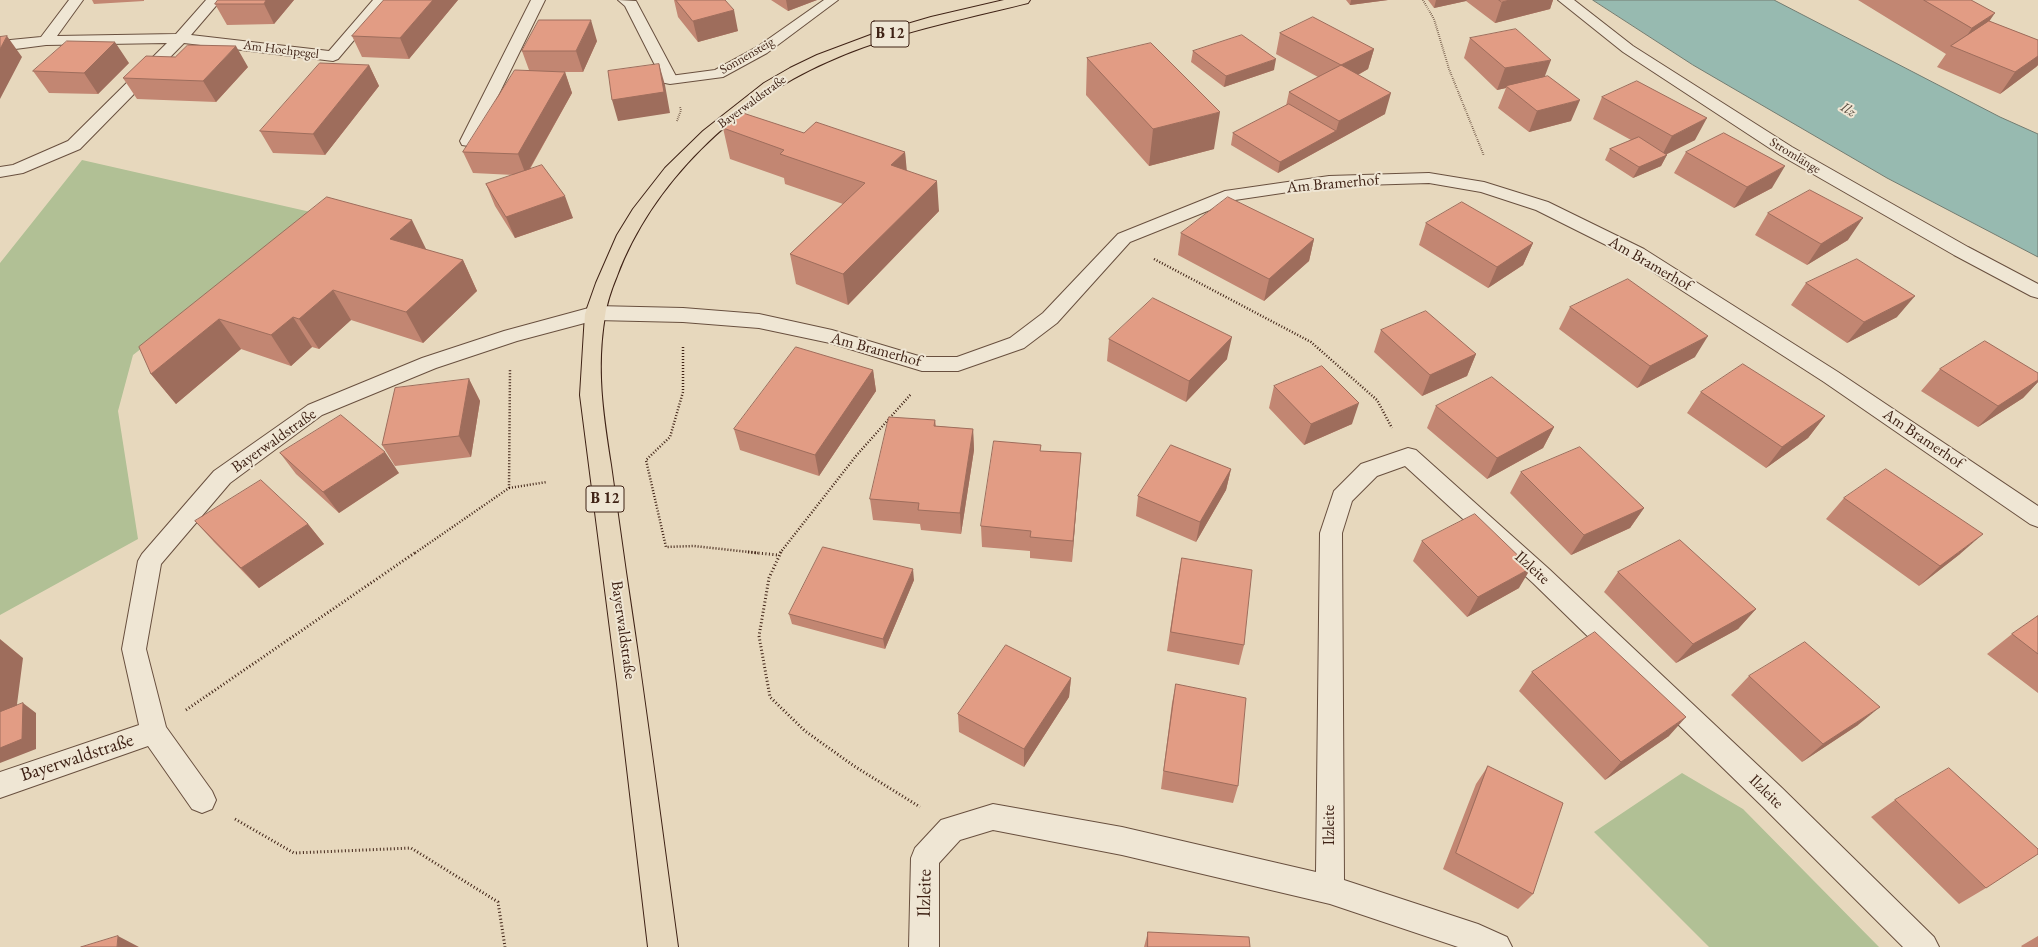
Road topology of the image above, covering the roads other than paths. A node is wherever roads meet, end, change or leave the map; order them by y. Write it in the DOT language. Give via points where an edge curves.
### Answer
graph roads {
  1 [pos="76,0"];
  2 [pos="214,0"];
  3 [pos="381,0"];
  4 [pos="538,0"];
  5 [pos="625,0"];
  6 [pos="832,0"];
  7 [pos="1023,0"];
  8 [pos="1565,0"];
  9 [pos="180,38"];
  10 [pos="46,41"];
  11 [pos="0,46"];
  12 [pos="670,80"];
  13 [pos="468,141"];
  14 [pos="0,172"];
  15 [pos="2038,292"];
  16 [pos="596,313"];
  17 [pos="2038,518"];
  18 [pos="154,732"];
  19 [pos="0,785"];
  20 [pos="202,800"];
  21 [pos="1330,890"];
  22 [pos="663,947"];
  23 [pos="924,947"];
  24 [pos="1497,947"];
  25 [pos="1924,947"];
  1 -- 10 [label="street"];
  2 -- 9 [label="street"];
  3 -- 9 [label="street, Am Hochpegel" via="333,56"];
  4 -- 13 [label="street"];
  5 -- 12 [label="street, Sonnensteig" via="631,4"];
  6 -- 12 [label="lane, Sonnensteig" via="762,50 718,74"];
  7 -- 16 [label="main road, Bayerwaldstraße / B 12" via="931,21 848,48 794,71 765,89 677,163 654,192 634,220 614,258"];
  8 -- 15 [label="street, Stromlänge" via="1628,49 1786,151"];
  9 -- 10 [label="street, Am Hochpegel"];
  9 -- 14 [label="street" via="74,145 17,169"];
  10 -- 11 [label="street, Am Hochpegel"];
  16 -- 17 [label="street, Am Bramerhof" via="684,315 760,321 832,337 922,364 958,364 1017,343 1050,318 1124,238 1232,195 1329,181 1429,178 1484,187 1542,206 1637,253 1832,377"];
  16 -- 18 [label="street, Bayerwaldstraße" via="511,336 430,363 315,410 222,477 150,561 134,649"];
  16 -- 22 [label="main road, Bayerwaldstraße / B 12" via="590,395"];
  18 -- 19 [label="street, Bayerwaldstraße"];
  18 -- 20 [label="street, Bayerwaldstraße"];
  21 -- 23 [label="street, Ilzleite" via="1122,841 993,817 951,829 926,858"];
  21 -- 24 [label="street"];
  21 -- 25 [label="street, Ilzleite" via="1331,533 1342,497 1369,470 1408,456 1541,576"];
}
